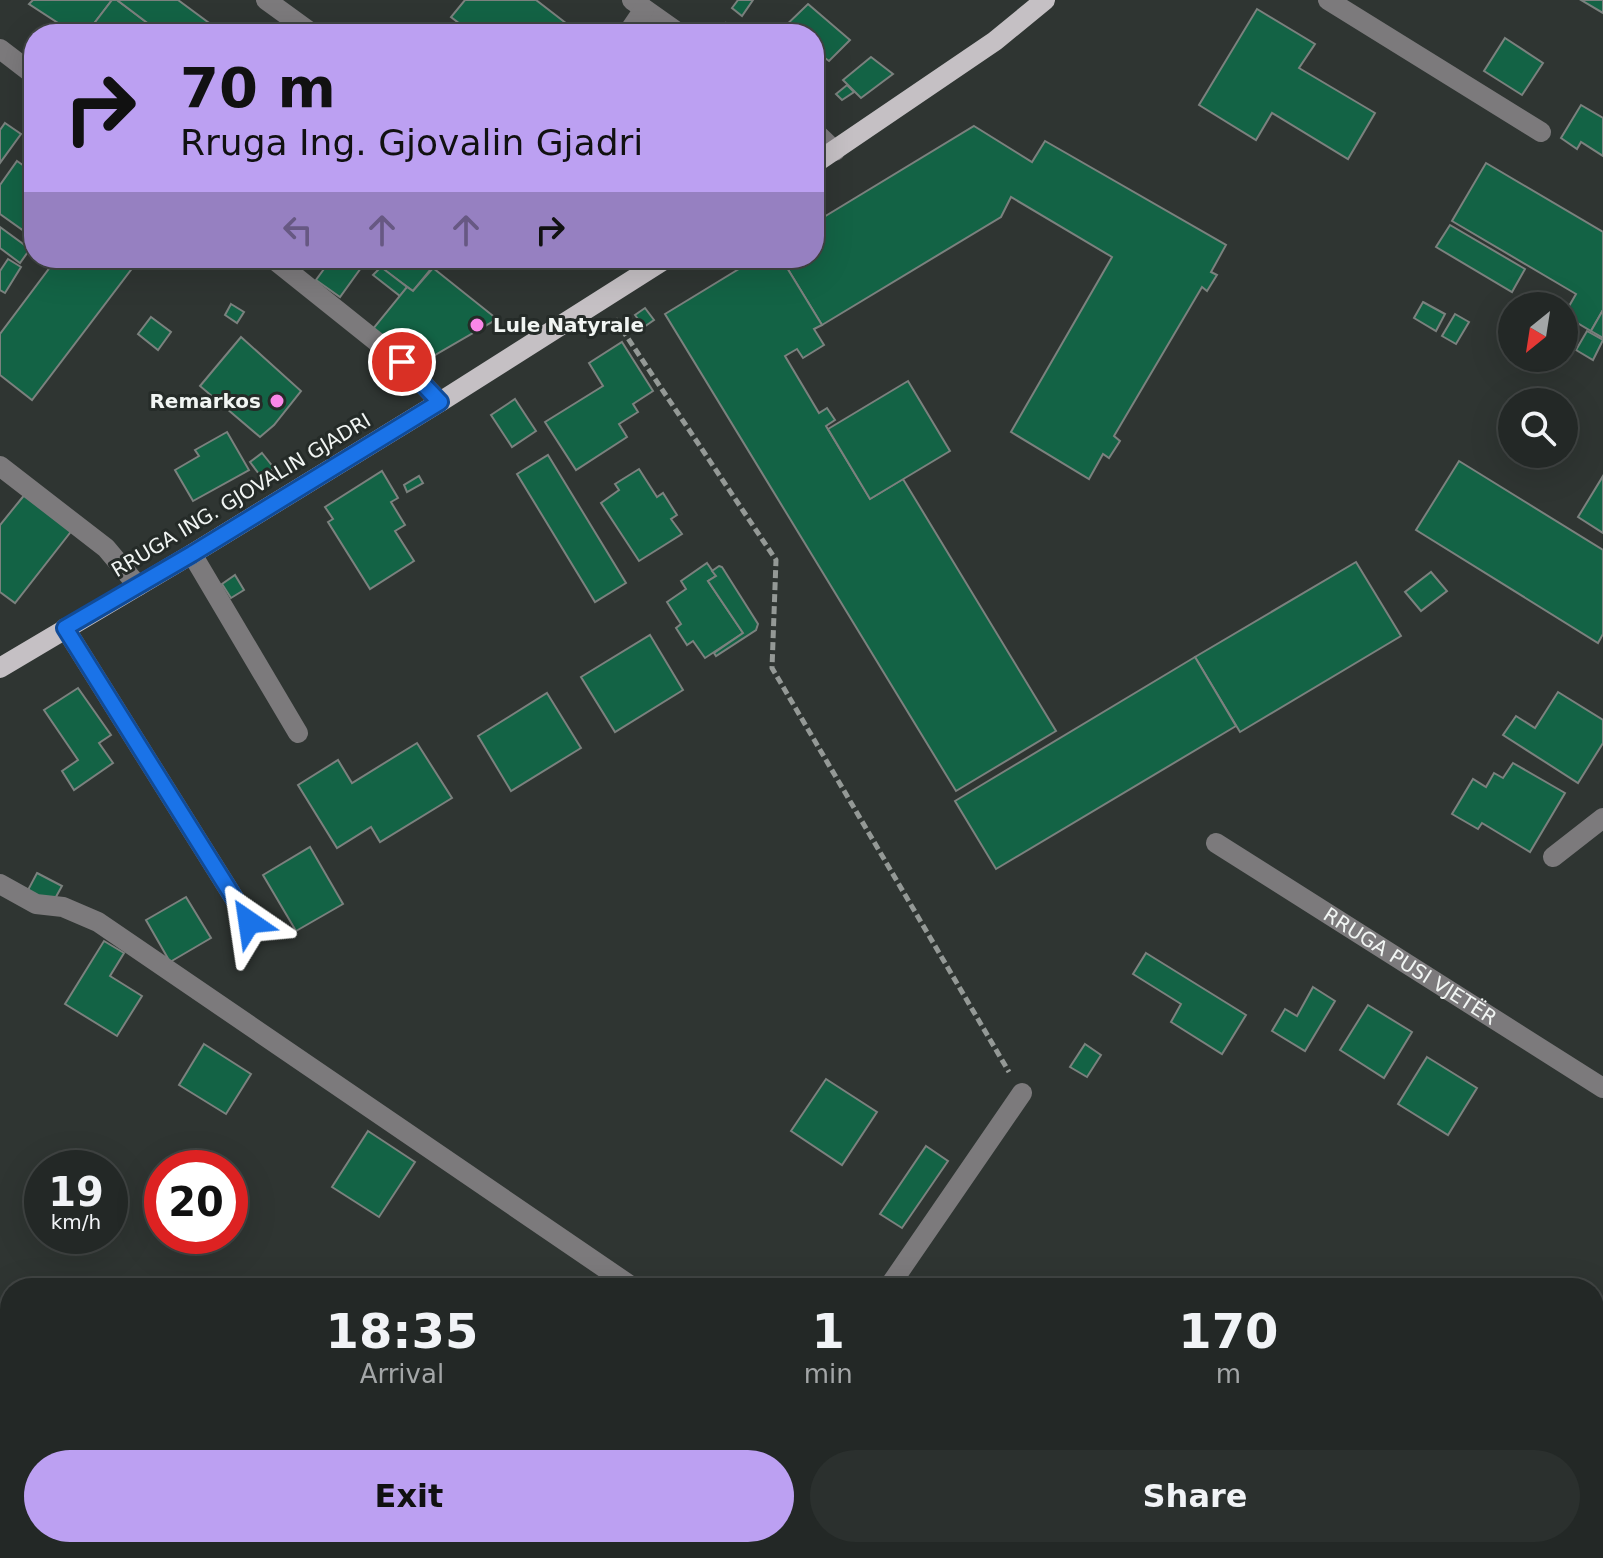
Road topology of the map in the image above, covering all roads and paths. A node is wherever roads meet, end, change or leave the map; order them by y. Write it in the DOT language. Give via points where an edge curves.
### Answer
graph roads {
  1 [pos="266,0"];
  2 [pos="1045,0"];
  3 [pos="1328,0"];
  4 [pos="638,4"];
  5 [pos="299,24"];
  6 [pos="631,24"];
  7 [pos="666,24"];
  8 [pos="0,49"];
  9 [pos="24,67"];
  10 [pos="1541,132"];
  11 [pos="824,141"];
  12 [pos="835,151"];
  13 [pos="824,158"];
  14 [pos="284,268"];
  15 [pos="651,268"];
  16 [pos="602,299"];
  17 [pos="440,402"];
  18 [pos="0,466"];
  19 [pos="192,554"];
  20 [pos="138,586"];
  21 [pos="65,628"];
  22 [pos="0,668"];
  23 [pos="298,733"];
  24 [pos="1603,818"];
  25 [pos="1216,843"];
  26 [pos="1553,857"];
  27 [pos="0,884"];
  28 [pos="249,922"];
  29 [pos="1603,1088"];
  30 [pos="1022,1093"];
  31 [pos="619,1278"];
  32 [pos="895,1278"];
  1 -- 5 [label="street"];
  2 -- 12 [label="main road" via="995,41"];
  3 -- 10 [label="street"];
  4 -- 6 [label="street"];
  4 -- 7 [label="street"];
  8 -- 9 [label="street"];
  11 -- 12 [label="street"];
  12 -- 13 [label="main road"];
  14 -- 17 [label="street" via="402,362"];
  15 -- 16 [label="main road, RRUGA ING. GJOVALIN GJADRI"];
  16 -- 17 [label="main road, RRUGA ING. GJOVALIN GJADRI"];
  16 -- 30 [label="path" via="776,560 772,668"];
  17 -- 19 [label="main road, RRUGA ING. GJOVALIN GJADRI"];
  18 -- 20 [label="street" via="106,548"];
  19 -- 20 [label="main road, RRUGA ING. GJOVALIN GJADRI"];
  19 -- 23 [label="street"];
  20 -- 21 [label="main road, RRUGA ING. GJOVALIN GJADRI"];
  21 -- 22 [label="main road, RRUGA ING. GJOVALIN GJADRI"];
  21 -- 28 [label="street"];
  24 -- 26 [label="street"];
  25 -- 29 [label="street, RRUGA PUSI VJETËR"];
  27 -- 31 [label="street" via="36,904 63,907 98,922"];
  30 -- 32 [label="street"];
}
